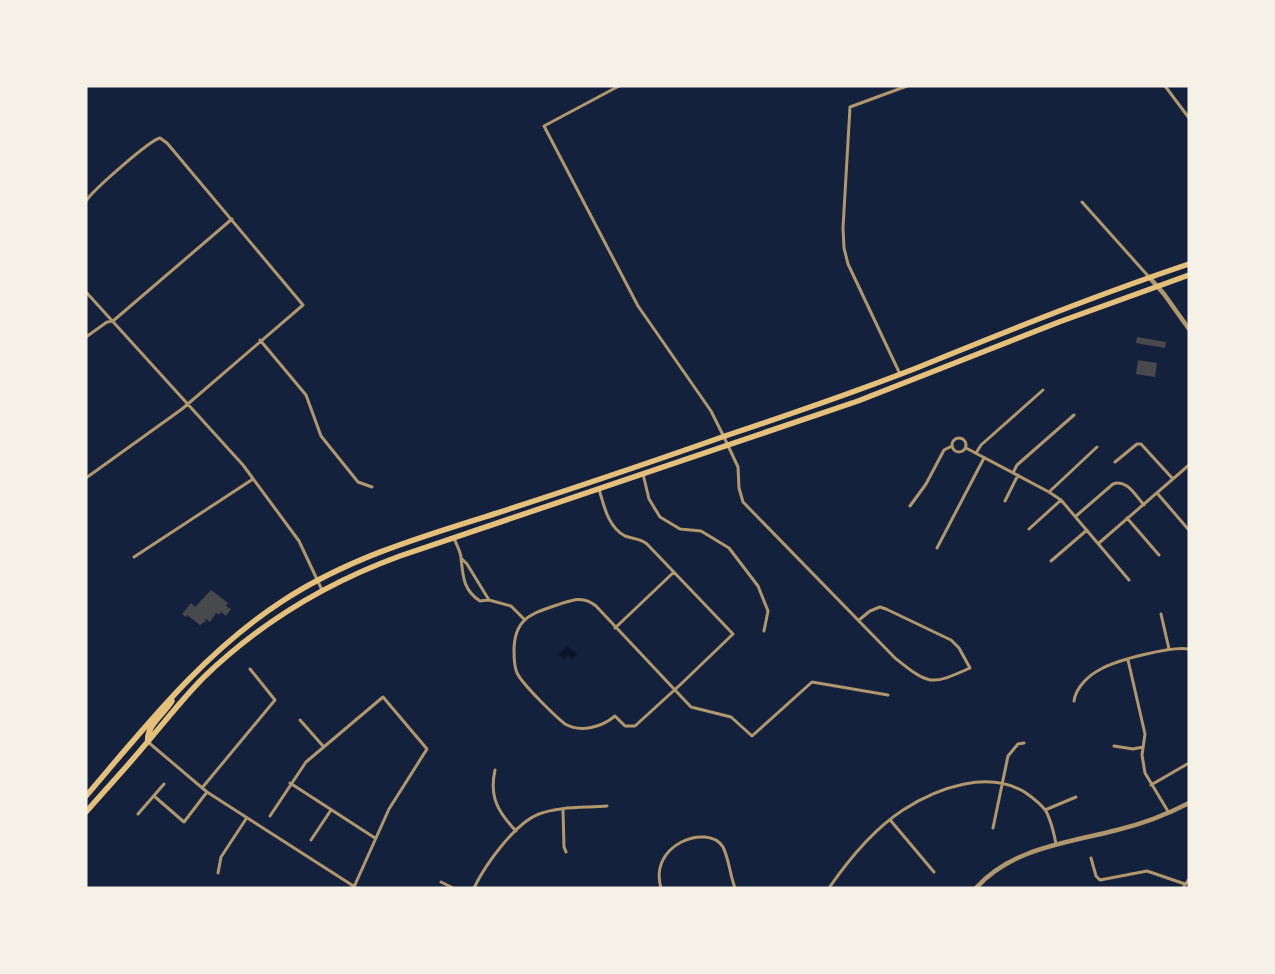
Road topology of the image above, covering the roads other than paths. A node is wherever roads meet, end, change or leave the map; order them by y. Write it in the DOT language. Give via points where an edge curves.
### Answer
graph roads {
  1 [pos="619,86"];
  2 [pos="907,86"];
  3 [pos="1165,86"];
  4 [pos="1189,118"];
  5 [pos="86,201"];
  6 [pos="1082,202"];
  7 [pos="232,219"];
  8 [pos="1189,264"];
  9 [pos="1189,275"];
  10 [pos="1149,277"];
  11 [pos="1157,286"];
  12 [pos="86,292"];
  13 [pos="113,321"];
  14 [pos="1189,329"];
  15 [pos="86,336"];
  16 [pos="260,340"];
  17 [pos="900,374"];
  18 [pos="1042,390"];
  19 [pos="188,405"];
  20 [pos="1074,415"];
  21 [pos="724,437"];
  22 [pos="728,445"];
  23 [pos="952,446"];
  24 [pos="1097,447"];
  25 [pos="966,448"];
  26 [pos="976,453"];
  27 [pos="984,458"];
  28 [pos="1115,462"];
  29 [pos="1188,468"];
  30 [pos="1013,473"];
  31 [pos="643,474"];
  32 [pos="1018,476"];
  33 [pos="86,478"];
  34 [pos="253,479"];
  35 [pos="1173,479"];
  36 [pos="372,487"];
  37 [pos="599,489"];
  38 [pos="1049,492"];
  39 [pos="1157,493"];
  40 [pos="1005,500"];
  41 [pos="1061,500"];
  42 [pos="1144,505"];
  43 [pos="910,506"];
  44 [pos="1076,516"];
  45 [pos="1127,518"];
  46 [pos="1029,529"];
  47 [pos="1188,529"];
  48 [pos="1088,530"];
  49 [pos="454,538"];
  50 [pos="1099,543"];
  51 [pos="937,548"];
  52 [pos="1159,555"];
  53 [pos="134,557"];
  54 [pos="462,559"];
  55 [pos="1051,561"];
  56 [pos="674,572"];
  57 [pos="317,580"];
  58 [pos="1129,580"];
  59 [pos="322,590"];
  60 [pos="489,600"];
  61 [pos="1161,614"];
  62 [pos="525,620"];
  63 [pos="859,620"];
  64 [pos="615,628"];
  65 [pos="764,631"];
  66 [pos="1169,648"];
  67 [pos="1189,649"];
  68 [pos="1128,660"];
  69 [pos="250,669"];
  70 [pos="180,688"];
  71 [pos="674,690"];
  72 [pos="888,695"];
  73 [pos="1074,701"];
  74 [pos="300,720"];
  75 [pos="148,742"];
  76 [pos="1024,743"];
  77 [pos="324,746"];
  78 [pos="1114,746"];
  79 [pos="1142,747"];
  80 [pos="1189,762"];
  81 [pos="496,770"];
  82 [pos="290,783"];
  83 [pos="1002,783"];
  84 [pos="164,784"];
  85 [pos="1151,785"];
  86 [pos="202,788"];
  87 [pos="207,792"];
  88 [pos="86,796"];
  89 [pos="154,796"];
  90 [pos="1076,797"];
  91 [pos="1189,803"];
  92 [pos="607,806"];
  93 [pos="331,810"];
  94 [pos="563,810"];
  95 [pos="1045,810"];
  96 [pos="86,812"];
  97 [pos="1169,813"];
  98 [pos="138,814"];
  99 [pos="270,816"];
  100 [pos="246,819"];
  101 [pos="891,821"];
  102 [pos="993,828"];
  103 [pos="516,831"];
  104 [pos="375,838"];
  105 [pos="311,840"];
  106 [pos="1056,844"];
  107 [pos="566,852"];
  108 [pos="1091,858"];
  109 [pos="934,872"];
  110 [pos="218,873"];
  111 [pos="1189,879"];
  112 [pos="441,882"];
  113 [pos="1184,886"];
  114 [pos="355,887"];
  115 [pos="979,887"];
  116 [pos="453,888"];
  117 [pos="474,888"];
  118 [pos="661,888"];
  119 [pos="735,888"];
  120 [pos="830,888"];
  1 -- 21 [label="street" via="544,126 638,306 710,411"];
  2 -- 17 [label="street" via="850,107 843,228 848,264"];
  3 -- 4 [label="street"];
  5 -- 7 [label="street" via="154,139 160,138"];
  6 -- 10 [label="street"];
  7 -- 13 [label="street"];
  7 -- 16 [label="street" via="303,305"];
  8 -- 10 [label="main road"];
  9 -- 11 [label="main road"];
  10 -- 11 [label="street"];
  10 -- 17 [label="main road"];
  11 -- 14 [label="street"];
  11 -- 22 [label="main road" via="914,380"];
  12 -- 13 [label="street"];
  13 -- 15 [label="street"];
  13 -- 19 [label="street"];
  16 -- 19 [label="street"];
  16 -- 36 [label="street" via="306,395 321,436 358,482"];
  17 -- 21 [label="main road"];
  18 -- 26 [label="street"];
  19 -- 33 [label="street"];
  19 -- 34 [label="street"];
  20 -- 30 [label="street" via="1017,465"];
  21 -- 22 [label="street"];
  21 -- 57 [label="main road" via="354,561"];
  22 -- 31 [label="main road"];
  22 -- 63 [label="street" via="738,468 741,497 747,506"];
  23 -- 25 [label="street" via="958,452"];
  23 -- 25 [label="street" via="955,440 962,439"];
  23 -- 43 [label="street" via="944,450"];
  24 -- 38 [label="street"];
  25 -- 26 [label="street"];
  26 -- 27 [label="street"];
  27 -- 30 [label="street"];
  27 -- 51 [label="street"];
  28 -- 35 [label="street" via="1141,444"];
  29 -- 35 [label="street"];
  30 -- 32 [label="street"];
  31 -- 37 [label="main road"];
  31 -- 65 [label="street" via="649,499 660,517 680,529 701,531 729,548 758,586 768,611"];
  32 -- 38 [label="street"];
  32 -- 40 [label="street"];
  34 -- 53 [label="street"];
  34 -- 57 [label="street" via="299,540"];
  35 -- 39 [label="street"];
  37 -- 49 [label="main road"];
  37 -- 56 [label="street" via="613,525 626,536 645,542"];
  38 -- 41 [label="street"];
  39 -- 42 [label="street"];
  39 -- 47 [label="street"];
  41 -- 44 [label="street"];
  41 -- 46 [label="street"];
  42 -- 44 [label="street" via="1120,482 1113,484"];
  42 -- 45 [label="street"];
  44 -- 48 [label="street"];
  45 -- 50 [label="street"];
  45 -- 52 [label="street"];
  48 -- 50 [label="street"];
  48 -- 55 [label="street"];
  49 -- 54 [label="street"];
  49 -- 59 [label="main road" via="369,567"];
  50 -- 58 [label="street"];
  54 -- 60 [label="street"];
  54 -- 60 [label="street" via="462,573 468,590 480,601"];
  56 -- 64 [label="street"];
  56 -- 71 [label="street" via="733,634"];
  57 -- 59 [label="street"];
  57 -- 70 [label="main road" via="243,629"];
  59 -- 75 [label="main road" via="270,622 232,652 196,686"];
  60 -- 62 [label="street" via="511,606"];
  61 -- 66 [label="street"];
  62 -- 64 [label="street" via="536,612 582,599 596,606"];
  62 -- 71 [label="street" via="514,636 514,662 518,674 569,726 600,727 615,716 625,726 635,726"];
  63 -- 63 [label="street" via="895,658 925,680 944,680 970,668 952,640 895,613 880,607"];
  64 -- 71 [label="street"];
  66 -- 67 [label="street"];
  66 -- 68 [label="street"];
  68 -- 73 [label="street" via="1096,672 1080,686"];
  68 -- 79 [label="street" via="1145,734"];
  69 -- 86 [label="street" via="274,700"];
  70 -- 75 [label="main road" via="146,735"];
  70 -- 88 [label="main road"];
  71 -- 72 [label="street" via="695,710 731,717 752,736 812,682"];
  74 -- 77 [label="street"];
  75 -- 86 [label="street"];
  75 -- 96 [label="main road"];
  76 -- 83 [label="street" via="1018,744 1008,756"];
  77 -- 82 [label="street"];
  77 -- 104 [label="street" via="383,697 427,749 389,809"];
  78 -- 79 [label="street"];
  79 -- 85 [label="street" via="1145,773"];
  80 -- 85 [label="street"];
  81 -- 103 [label="street" via="493,795 499,811"];
  82 -- 93 [label="street"];
  82 -- 99 [label="street"];
  83 -- 95 [label="street" via="1021,790"];
  83 -- 101 [label="street" via="959,786 909,807"];
  83 -- 102 [label="street"];
  84 -- 89 [label="street"];
  85 -- 97 [label="street"];
  86 -- 87 [label="street"];
  87 -- 89 [label="street" via="184,822"];
  87 -- 100 [label="street"];
  89 -- 98 [label="street"];
  90 -- 95 [label="street"];
  91 -- 97 [label="street"];
  92 -- 94 [label="street"];
  93 -- 104 [label="street"];
  93 -- 105 [label="street"];
  94 -- 103 [label="street" via="537,815"];
  94 -- 107 [label="street"];
  95 -- 106 [label="street"];
  97 -- 106 [label="street" via="1118,830"];
  100 -- 110 [label="street" via="221,857"];
  100 -- 114 [label="street"];
  101 -- 109 [label="street"];
  101 -- 120 [label="street" via="858,850"];
  103 -- 117 [label="street" via="486,867"];
  104 -- 114 [label="street"];
  106 -- 115 [label="street" via="1016,858"];
  108 -- 113 [label="street" via="1100,880 1147,870"];
  111 -- 113 [label="street"];
  112 -- 116 [label="street"];
  118 -- 119 [label="street" via="660,867 668,850 689,839 707,838 722,847"];
}
